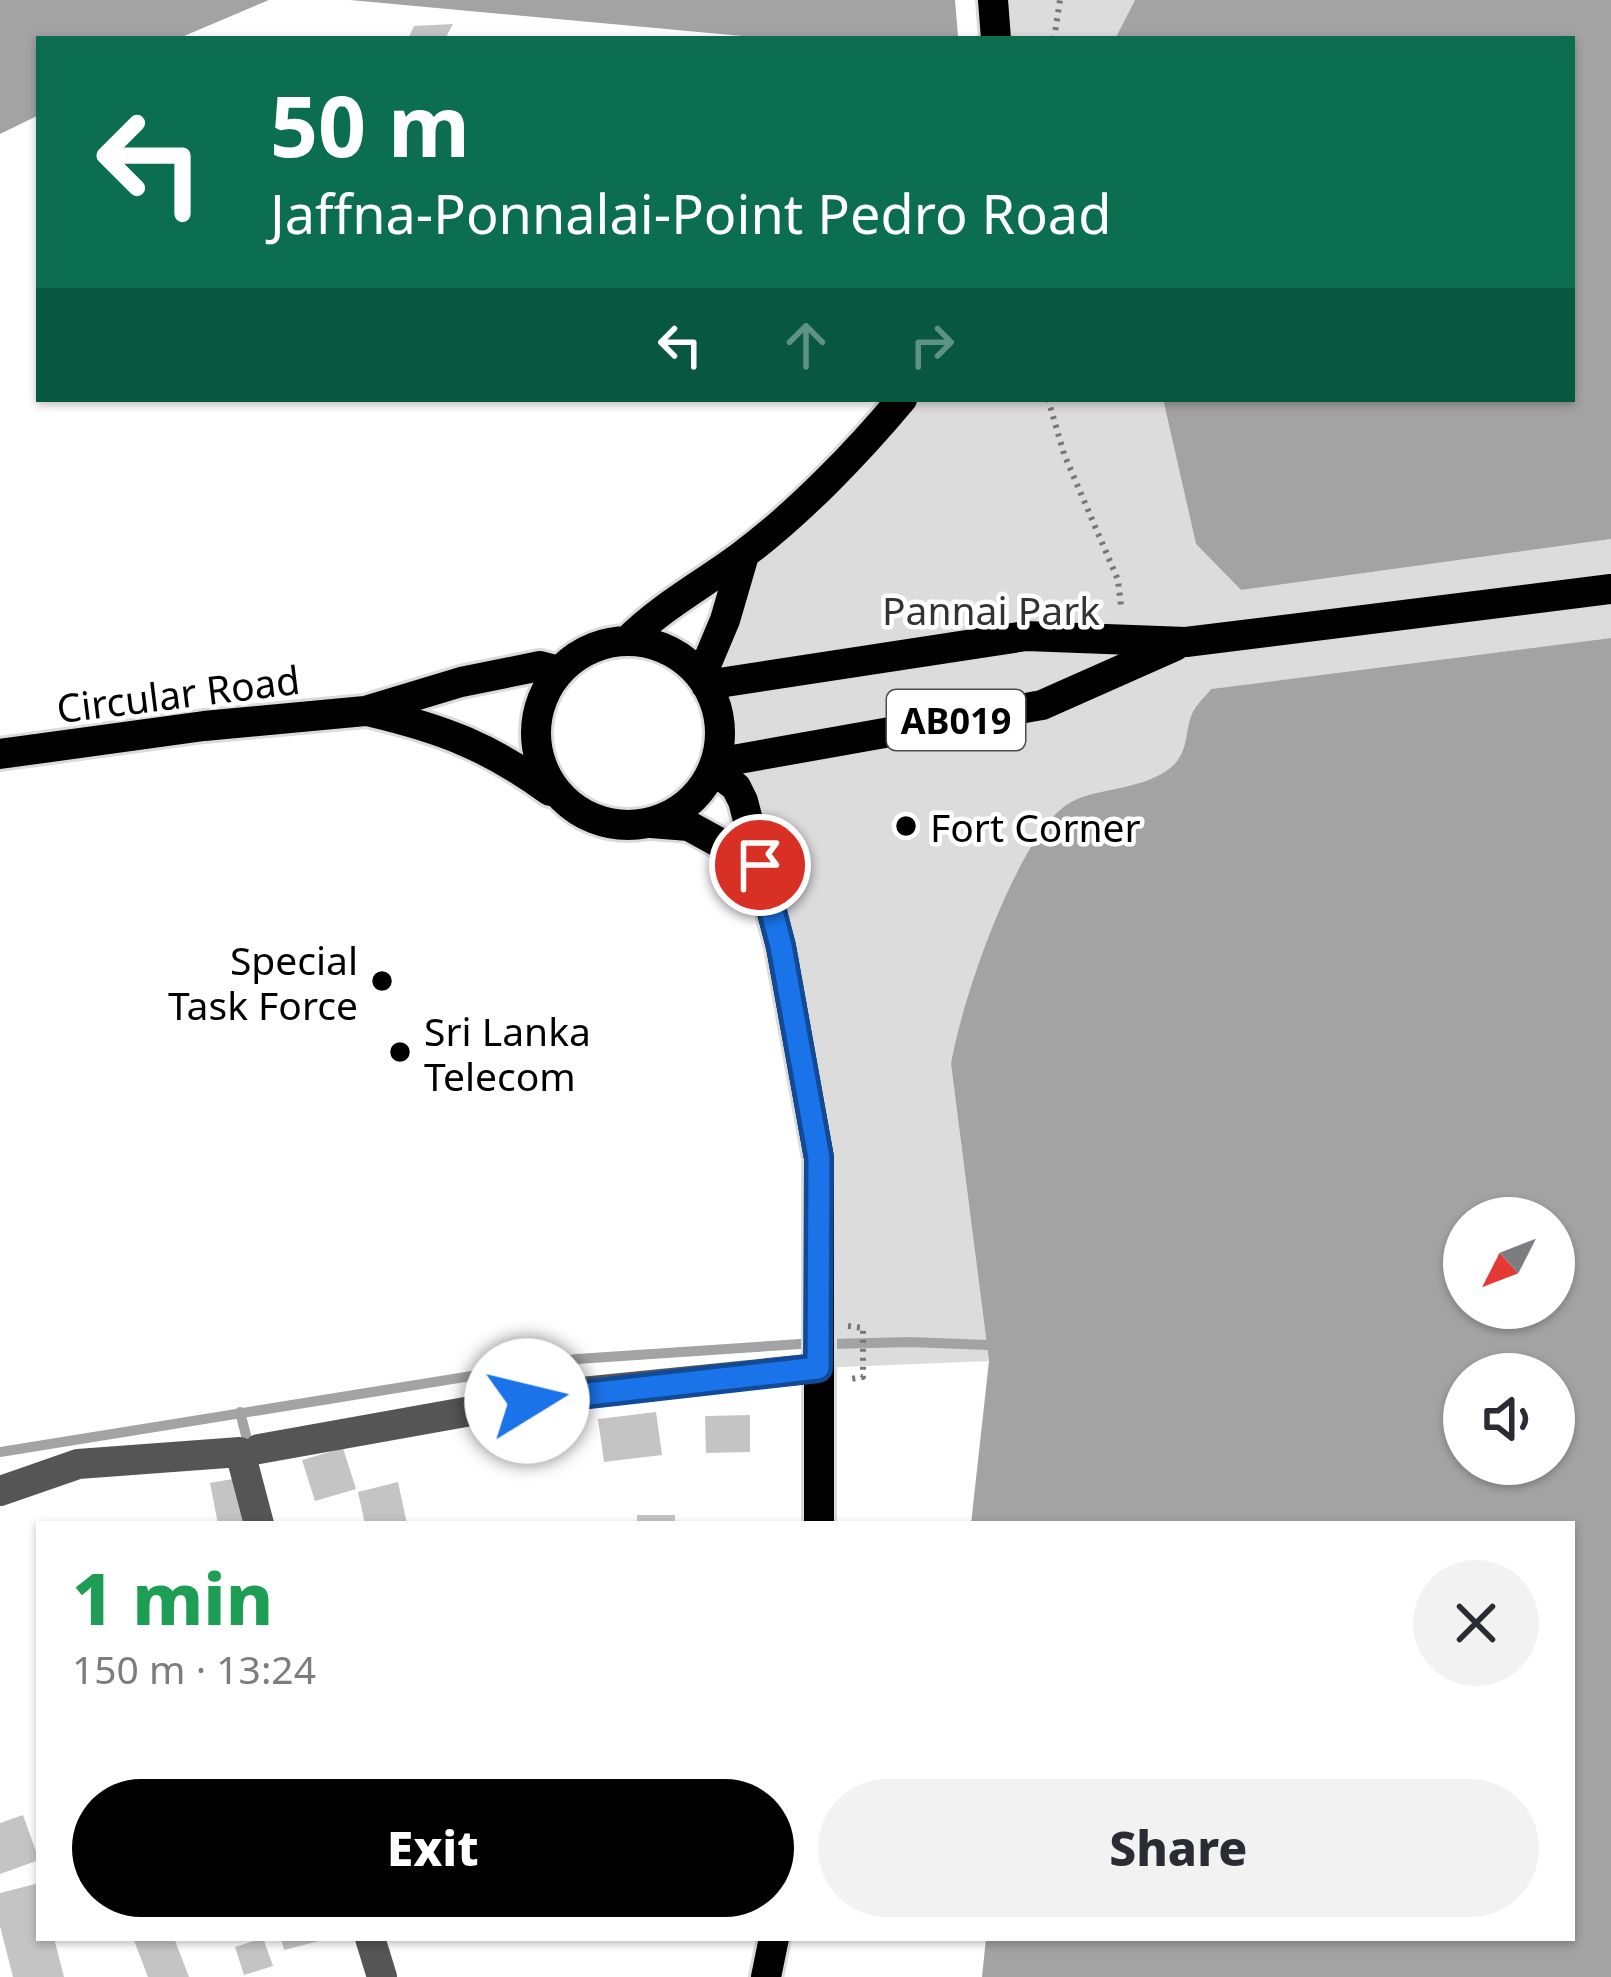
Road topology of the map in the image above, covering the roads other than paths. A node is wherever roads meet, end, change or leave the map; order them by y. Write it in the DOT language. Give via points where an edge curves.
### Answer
graph roads {
  1 [pos="993,0"];
  2 [pos="996,36"];
  3 [pos="900,402"];
  4 [pos="743,555"];
  5 [pos="1611,589"];
  6 [pos="627,641"];
  7 [pos="1186,642"];
  8 [pos="559,670"];
  9 [pos="704,681"];
  10 [pos="365,711"];
  11 [pos="0,754"];
  12 [pos="714,766"];
  13 [pos="568,804"];
  14 [pos="651,823"];
  15 [pos="760,865"];
  16 [pos="818,1368"];
  17 [pos="249,1450"];
  18 [pos="0,1491"];
  19 [pos="259,1521"];
  20 [pos="820,1521"];
  21 [pos="371,1941"];
  22 [pos="774,1941"];
  23 [pos="382,1977"];
  24 [pos="766,1977"];
  1 -- 2 [label="main road"];
  3 -- 4 [label="main road"];
  4 -- 6 [label="main road"];
  4 -- 9 [label="main road"];
  5 -- 7 [label="main road, AB019"];
  6 -- 8 [label="main road, Circular Road" via="602,644"];
  6 -- 9 [label="main road" via="668,650"];
  7 -- 9 [label="main road, AB019" via="1026,636"];
  7 -- 12 [label="main road, AB019" via="1042,705"];
  8 -- 10 [label="main road, Circular Road" via="494,675"];
  8 -- 13 [label="main road" via="537,714 536,739 541,764"];
  9 -- 12 [label="main road" via="718,711"];
  10 -- 11 [label="main road, Circular Road"];
  10 -- 13 [label="main road, Circular Road" via="476,742"];
  12 -- 14 [label="main road" via="688,802"];
  12 -- 15 [label="main road" via="743,801"];
  13 -- 14 [label="main road, Circular Road" via="603,822"];
  14 -- 15 [label="main road, Circular Road" via="689,826"];
  15 -- 16 [label="main road" via="819,1158"];
  16 -- 17 [label="street" via="572,1393"];
  16 -- 20 [label="main road"];
  17 -- 18 [label="street" via="78,1464"];
  17 -- 19 [label="street"];
  21 -- 23 [label="street"];
  22 -- 24 [label="main road"];
}
